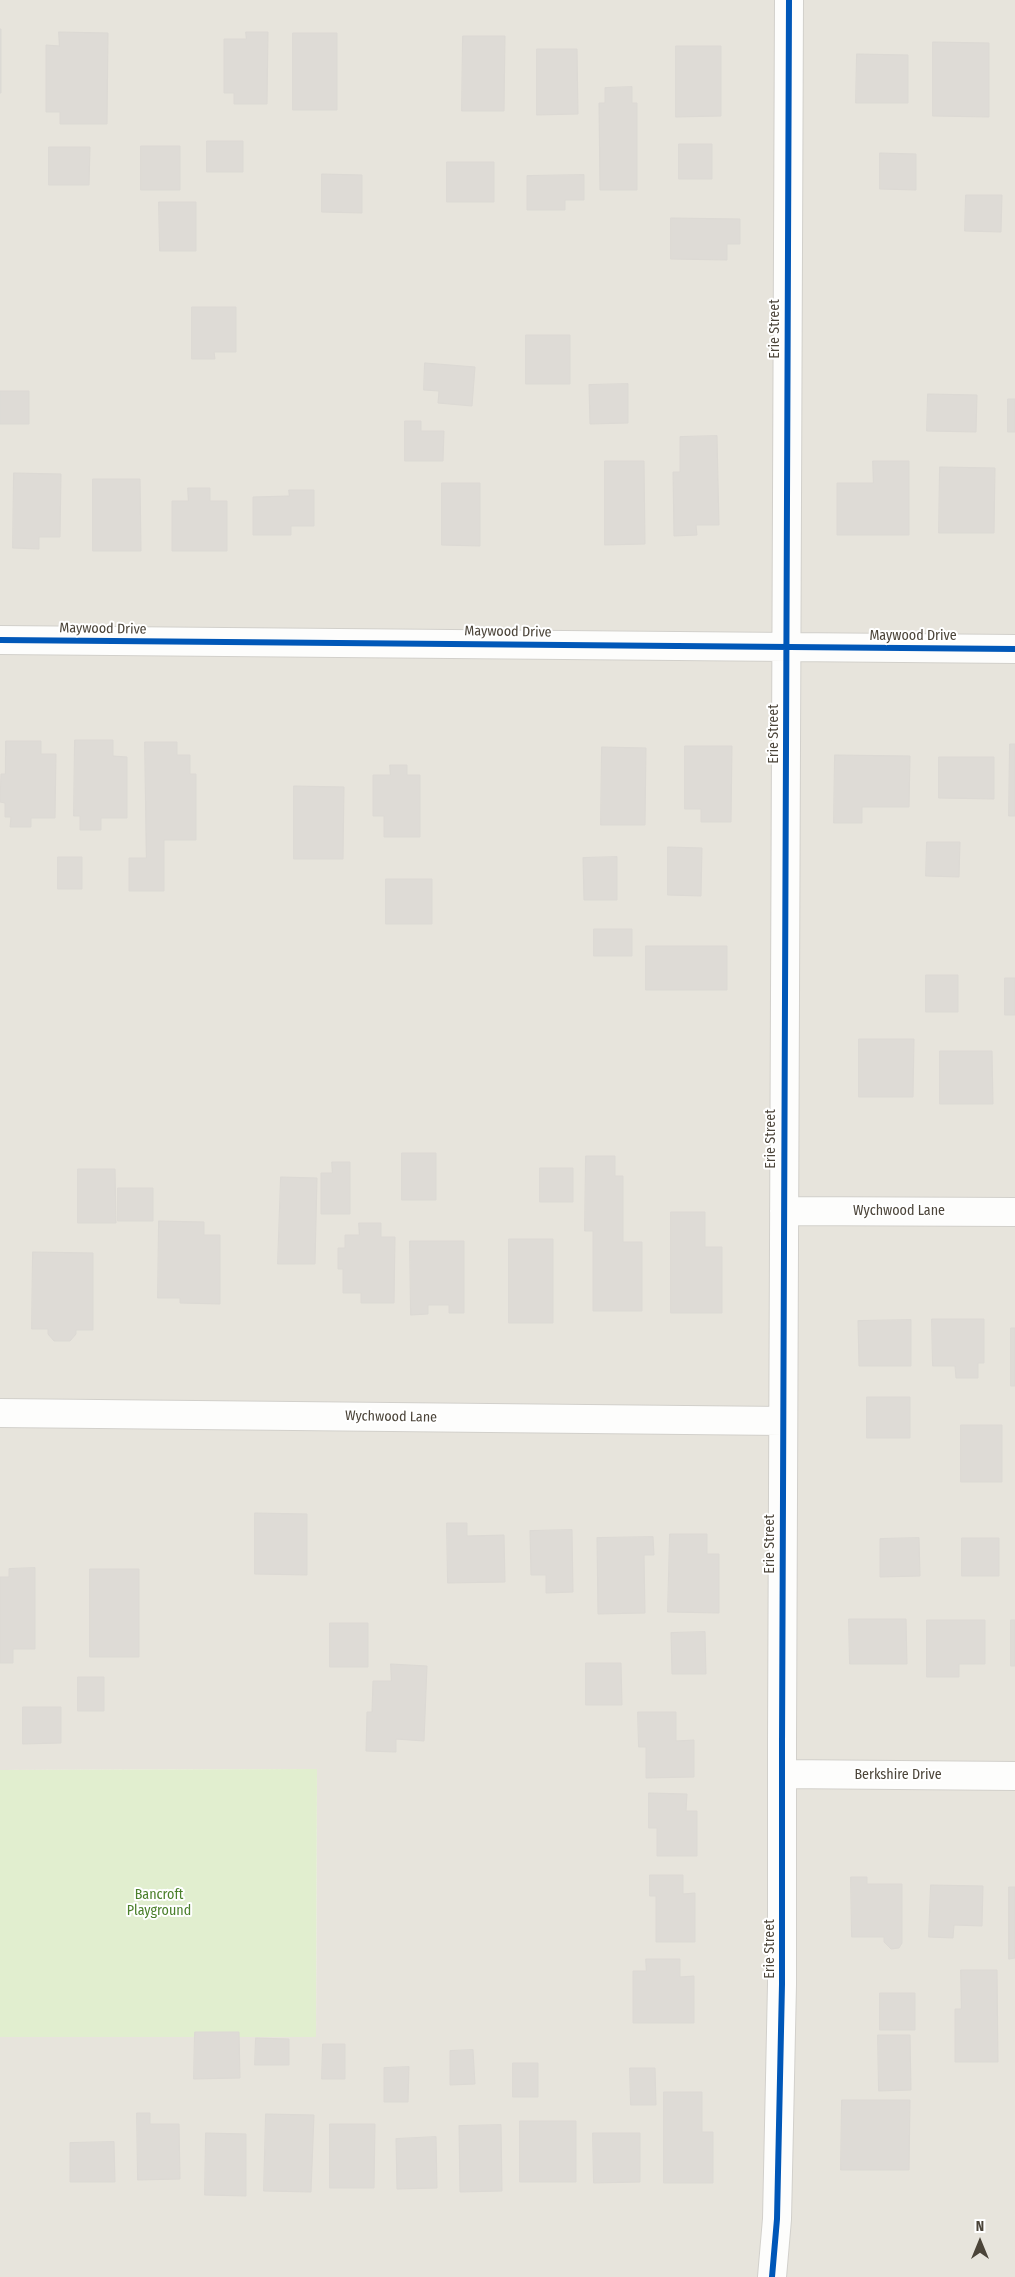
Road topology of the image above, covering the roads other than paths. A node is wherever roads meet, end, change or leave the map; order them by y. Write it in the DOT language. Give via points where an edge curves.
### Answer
graph roads {
  1 [pos="789,0"];
  2 [pos="0,640"];
  3 [pos="786,647"];
  4 [pos="1015,649"];
  5 [pos="784,1211"];
  6 [pos="1015,1212"];
  7 [pos="0,1413"];
  8 [pos="783,1421"];
  9 [pos="782,1774"];
  10 [pos="1015,1776"];
  11 [pos="772,2277"];
  1 -- 3 [label="street, Erie Street"];
  2 -- 3 [label="street, Maywood Drive"];
  3 -- 4 [label="street, Maywood Drive"];
  3 -- 5 [label="street, Erie Street"];
  5 -- 6 [label="street, Wychwood Lane"];
  5 -- 8 [label="street, Erie Street"];
  7 -- 8 [label="street, Wychwood Lane"];
  8 -- 9 [label="street, Erie Street"];
  9 -- 10 [label="street, Berkshire Drive"];
  9 -- 11 [label="street, Erie Street" via="782,1984 777,2219"];
}
